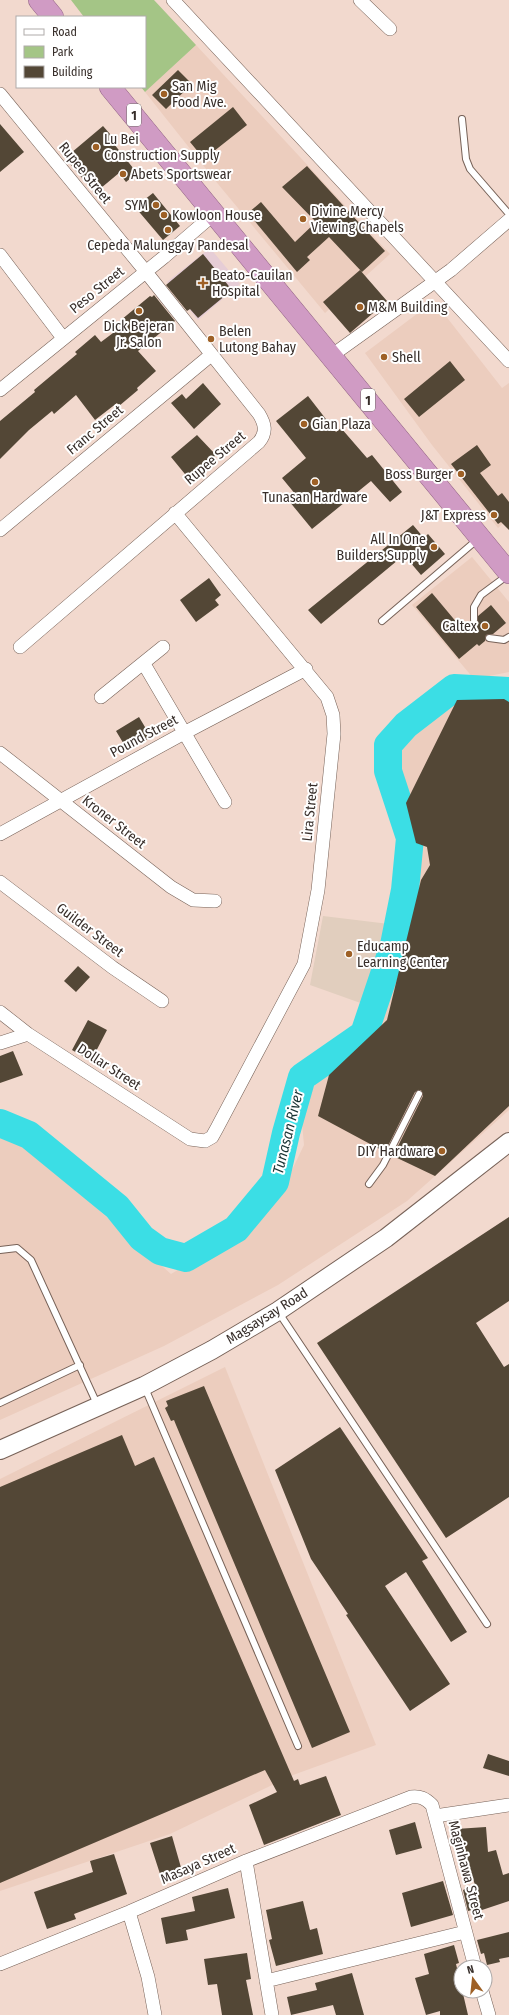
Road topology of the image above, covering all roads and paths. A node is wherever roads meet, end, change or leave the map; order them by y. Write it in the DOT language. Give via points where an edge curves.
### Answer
graph roads {
  1 [pos="39,0"];
  2 [pos="173,0"];
  3 [pos="360,0"];
  4 [pos="52,16"];
  5 [pos="390,29"];
  6 [pos="111,88"];
  7 [pos="0,94"];
  8 [pos="462,119"];
  9 [pos="214,214"];
  10 [pos="509,214"];
  11 [pos="509,220"];
  12 [pos="0,255"];
  13 [pos="146,272"];
  14 [pos="436,281"];
  15 [pos="63,338"];
  16 [pos="211,355"];
  17 [pos="331,356"];
  18 [pos="509,361"];
  19 [pos="0,390"];
  20 [pos="175,513"];
  21 [pos="0,530"];
  22 [pos="480,538"];
  23 [pos="509,574"];
  24 [pos="474,620"];
  25 [pos="382,621"];
  26 [pos="509,637"];
  27 [pos="489,638"];
  28 [pos="20,647"];
  29 [pos="163,647"];
  30 [pos="144,664"];
  31 [pos="306,669"];
  32 [pos="101,697"];
  33 [pos="184,733"];
  34 [pos="0,753"];
  35 [pos="60,800"];
  36 [pos="225,802"];
  37 [pos="0,834"];
  38 [pos="0,882"];
  39 [pos="215,901"];
  40 [pos="162,1001"];
  41 [pos="0,1012"];
  42 [pos="28,1034"];
  43 [pos="0,1043"];
  44 [pos="419,1094"];
  45 [pos="205,1141"];
  46 [pos="509,1142"];
  47 [pos="368,1184"];
  48 [pos="0,1250"];
  49 [pos="278,1311"];
  50 [pos="80,1365"];
  51 [pos="144,1386"];
  52 [pos="0,1403"];
  53 [pos="98,1407"];
  54 [pos="0,1450"];
  55 [pos="487,1624"];
  56 [pos="298,1746"];
  57 [pos="411,1797"];
  58 [pos="509,1804"];
  59 [pos="435,1816"];
  60 [pos="246,1861"];
  61 [pos="129,1912"];
  62 [pos="465,1932"];
  63 [pos="473,1959"];
  64 [pos="0,1964"];
  65 [pos="266,1981"];
  66 [pos="484,1999"];
  67 [pos="155,2015"];
  68 [pos="272,2015"];
  69 [pos="489,2015"];
  1 -- 4 [label="highway"];
  2 -- 14 [label="street"];
  3 -- 5 [label="street"];
  6 -- 9 [label="highway, 1"];
  7 -- 13 [label="street, Rupee Street"];
  8 -- 10 [label="lane" via="465,153 470,169"];
  9 -- 13 [label="street, Peso Street"];
  9 -- 17 [label="highway, 1"];
  11 -- 14 [label="street"];
  12 -- 15 [label="street"];
  13 -- 15 [label="street, Peso Street"];
  13 -- 16 [label="street, Rupee Street"];
  14 -- 17 [label="street"];
  14 -- 18 [label="street"];
  15 -- 19 [label="street, Peso Street"];
  16 -- 20 [label="street, Rupee Street" via="263,421 264,436"];
  16 -- 21 [label="street, Franc Street"];
  17 -- 22 [label="highway, 1"];
  20 -- 28 [label="street, Rupee Street"];
  20 -- 31 [label="street, Lira Street"];
  22 -- 23 [label="highway, 1"];
  22 -- 25 [label="lane"];
  23 -- 24 [label="lane" via="481,594 474,607"];
  26 -- 27 [label="lane" via="504,640"];
  29 -- 30 [label="street"];
  30 -- 32 [label="street"];
  30 -- 33 [label="street"];
  31 -- 33 [label="street, Pound Street"];
  31 -- 45 [label="street, Lira Street" via="327,697 333,715 334,734 312,924 304,964 212,1137"];
  33 -- 35 [label="street, Pound Street"];
  33 -- 36 [label="street"];
  34 -- 35 [label="street, Kroner Street"];
  35 -- 37 [label="street, Pound Street"];
  35 -- 39 [label="street, Kroner Street" via="171,887 193,900"];
  38 -- 40 [label="street, Guilder Street" via="112,967"];
  41 -- 42 [label="street, Dollar Street"];
  42 -- 43 [label="street"];
  42 -- 45 [label="street, Dollar Street" via="190,1139"];
  44 -- 47 [label="lane" via="383,1165"];
  46 -- 49 [label="main road, Magsaysay Road" via="386,1238"];
  48 -- 50 [label="lane" via="17,1248 31,1260"];
  49 -- 51 [label="main road, Magsaysay Road"];
  49 -- 55 [label="lane"];
  50 -- 52 [label="lane"];
  50 -- 53 [label="lane"];
  51 -- 53 [label="main road, Magsaysay Road"];
  51 -- 56 [label="lane"];
  53 -- 54 [label="main road, Magsaysay Road"];
  57 -- 59 [label="street, Maginhawa Street" via="420,1796 426,1799 432,1805"];
  57 -- 60 [label="street, Masaya Street"];
  58 -- 59 [label="street"];
  59 -- 62 [label="street, Maginhawa Street"];
  60 -- 61 [label="street, Masaya Street"];
  60 -- 65 [label="street"];
  61 -- 64 [label="street, Masaya Street"];
  61 -- 67 [label="street" via="148,1977"];
  62 -- 63 [label="street, Maginhawa Street"];
  62 -- 65 [label="street"];
  65 -- 68 [label="street"];
  66 -- 69 [label="street"];
}
